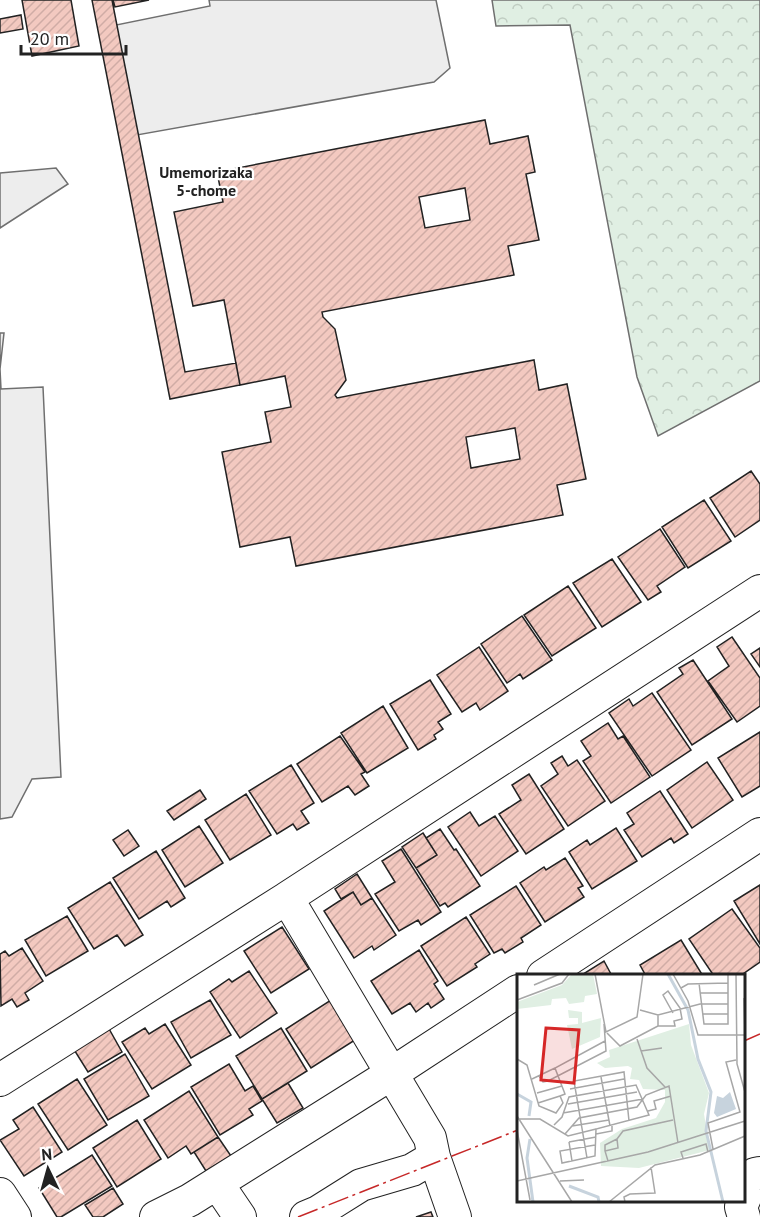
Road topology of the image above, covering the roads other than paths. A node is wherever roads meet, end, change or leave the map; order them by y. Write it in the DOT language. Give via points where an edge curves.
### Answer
graph roads {
  1 [pos="760,591"];
  2 [pos="760,834"];
  3 [pos="286,898"];
  4 [pos="545,974"];
  5 [pos="517,992"];
  6 [pos="391,1074"];
  7 [pos="0,1080"];
  8 [pos="434,1157"];
  9 [pos="760,1173"];
  10 [pos="217,1183"];
  11 [pos="0,1194"];
  12 [pos="745,1198"];
  13 [pos="743,1202"];
  14 [pos="15,1217"];
  15 [pos="156,1217"];
  16 [pos="240,1217"];
  17 [pos="306,1217"];
  18 [pos="455,1217"];
  19 [pos="744,1217"];
  1 -- 3 [label="street"];
  2 -- 4 [label="street"];
  3 -- 6 [label="street"];
  3 -- 7 [label="street"];
  5 -- 6 [label="street"];
  6 -- 8 [label="street" via="430,1138"];
  6 -- 10 [label="street"];
  8 -- 17 [label="street" via="412,1170 361,1185"];
  8 -- 18 [label="street"];
  9 -- 12 [label="street" via="755,1174"];
  10 -- 15 [label="street"];
  10 -- 16 [label="street"];
  11 -- 14 [label="street"];
  13 -- 19 [label="street"];
}
